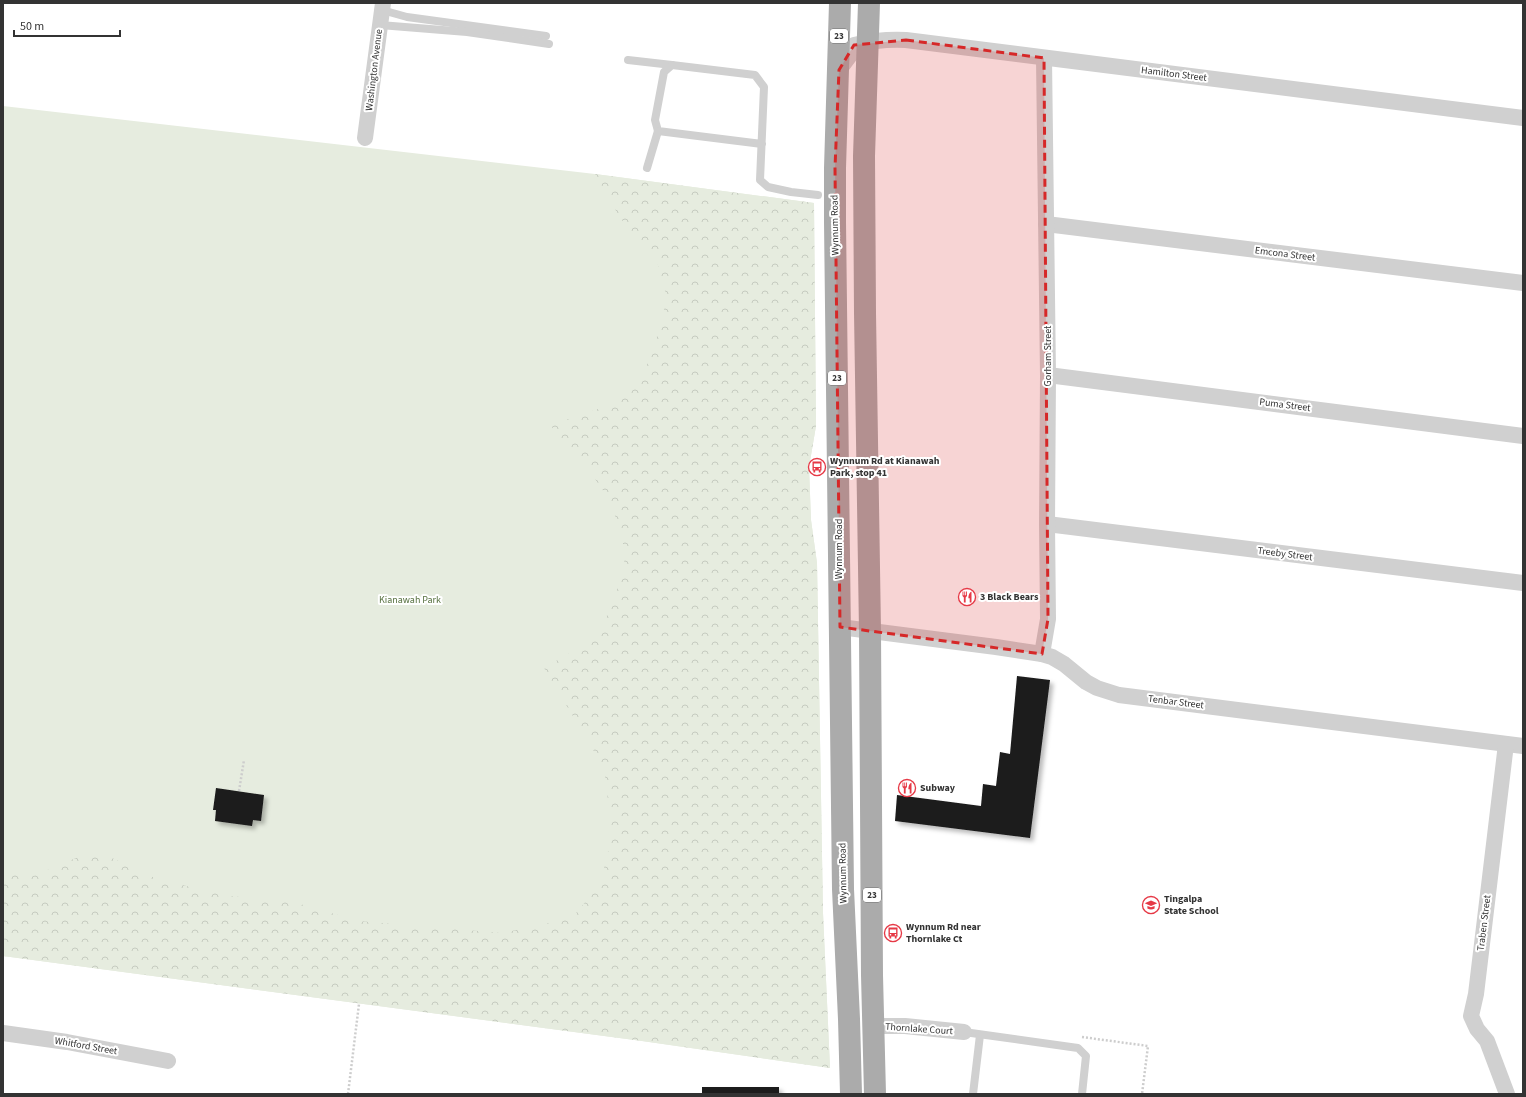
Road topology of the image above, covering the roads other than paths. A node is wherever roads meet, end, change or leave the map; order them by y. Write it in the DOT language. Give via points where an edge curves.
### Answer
graph roads {
  1 [pos="840,3"];
  2 [pos="869,3"];
  3 [pos="381,13"];
  4 [pos="868,42"];
  5 [pos="1044,58"];
  6 [pos="628,60"];
  7 [pos="672,65"];
  8 [pos="839,70"];
  9 [pos="1523,118"];
  10 [pos="658,131"];
  11 [pos="365,138"];
  12 [pos="762,144"];
  13 [pos="647,168"];
  14 [pos="818,195"];
  15 [pos="1046,224"];
  16 [pos="1523,283"];
  17 [pos="865,313"];
  18 [pos="837,334"];
  19 [pos="1048,375"];
  20 [pos="1523,436"];
  21 [pos="1047,524"];
  22 [pos="1523,583"];
  23 [pos="840,627"];
  24 [pos="870,631"];
  25 [pos="1042,654"];
  26 [pos="1506,744"];
  27 [pos="1523,746"];
  28 [pos="873,1026"];
  29 [pos="964,1032"];
  30 [pos="3,1033"];
  31 [pos="980,1035"];
  32 [pos="168,1061"];
  33 [pos="851,1094"];
  34 [pos="875,1094"];
  35 [pos="973,1094"];
  36 [pos="1082,1094"];
  37 [pos="1507,1094"];
  1 -- 8 [label="main road, Wynnum Road / 23"];
  2 -- 4 [label="main road, 23"];
  3 -- 3 [label="lane" via="467,32 547,40 407,17"];
  3 -- 11 [label="street, Washington Avenue"];
  4 -- 5 [label="street, Hamilton Street" via="906,40"];
  4 -- 8 [label="street, Hamilton Street" via="854,45 851,54"];
  4 -- 17 [label="main road, 23" via="864,156"];
  5 -- 9 [label="street, Hamilton Street"];
  5 -- 15 [label="street, Gorham Street"];
  6 -- 7 [label="lane"];
  7 -- 10 [label="lane" via="664,72 655,120"];
  7 -- 12 [label="lane" via="755,75 764,87"];
  8 -- 18 [label="main road, Wynnum Road / 23" via="835,168"];
  10 -- 12 [label="lane"];
  10 -- 13 [label="lane"];
  12 -- 14 [label="lane" via="760,180 768,187"];
  15 -- 16 [label="street, Emcona Street"];
  15 -- 19 [label="street, Gorham Street"];
  17 -- 18 [label="main road" via="851,334"];
  17 -- 24 [label="main road, 23"];
  18 -- 23 [label="main road, Wynnum Road / 23"];
  19 -- 20 [label="street, Puma Street"];
  19 -- 21 [label="street, Gorham Street"];
  21 -- 22 [label="street, Treeby Street"];
  21 -- 25 [label="street, Gorham Street" via="1048,619"];
  23 -- 24 [label="street, Tenbar Street"];
  23 -- 33 [label="main road, Wynnum Road / 23" via="843,889"];
  24 -- 25 [label="street, Tenbar Street"];
  24 -- 28 [label="main road, 23"];
  25 -- 26 [label="street, Tenbar Street" via="1064,664 1097,688 1119,695"];
  26 -- 27 [label="street, Tenbar Street"];
  26 -- 37 [label="street, Traben Street" via="1476,994 1471,1016 1486,1041"];
  28 -- 29 [label="street, Thornlake Court" via="905,1026"];
  28 -- 34 [label="main road, 23"];
  29 -- 31 [label="lane"];
  30 -- 32 [label="street, Whitford Street"];
  31 -- 35 [label="lane"];
  31 -- 36 [label="lane" via="1078,1048 1086,1056"];
}
